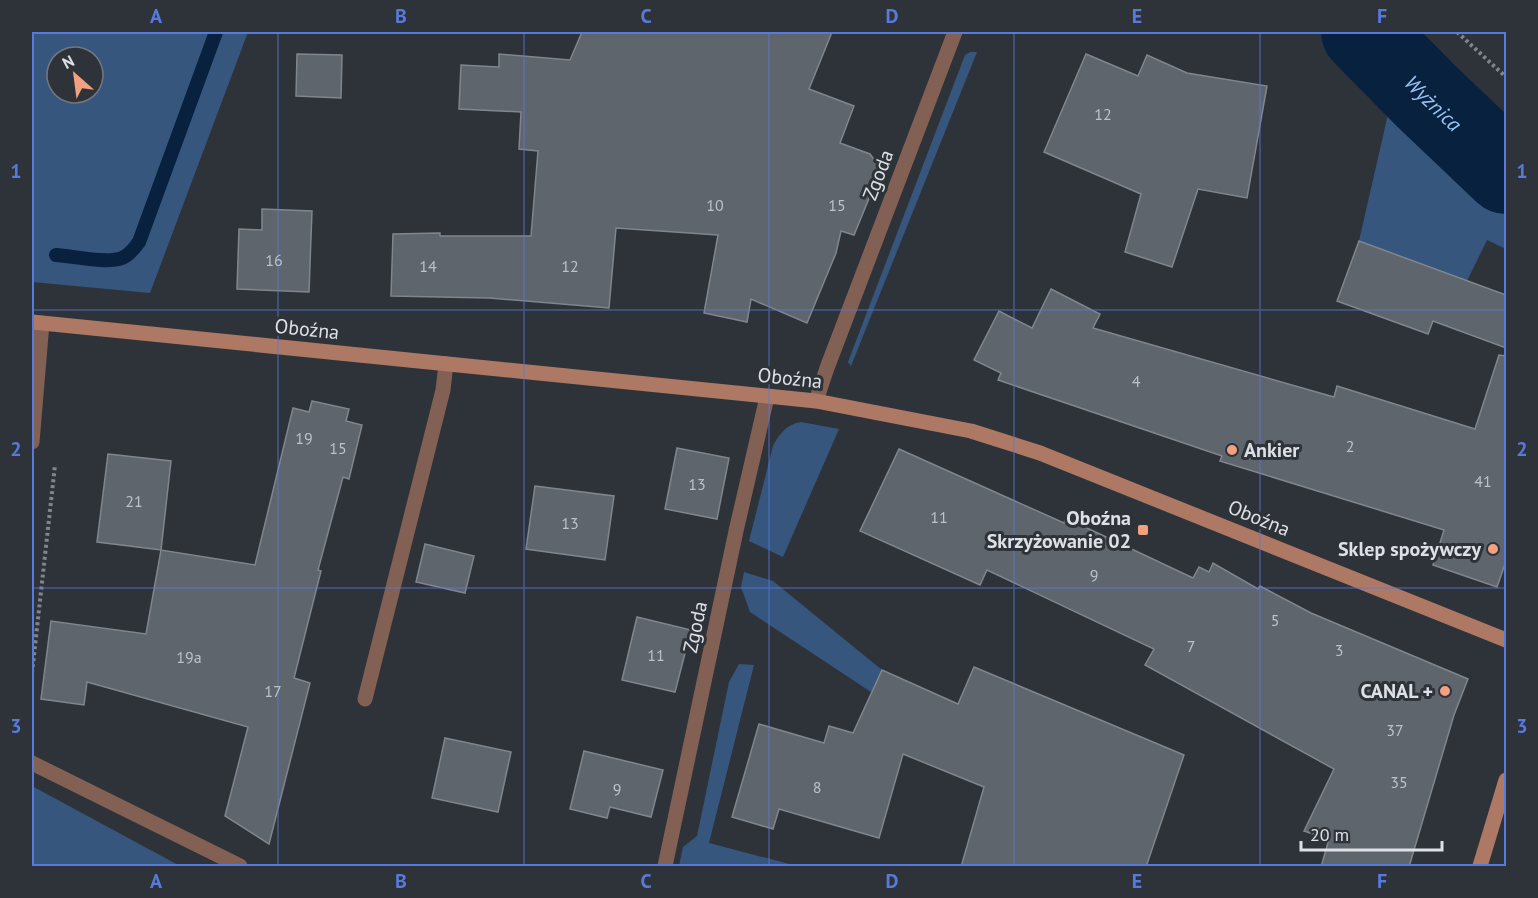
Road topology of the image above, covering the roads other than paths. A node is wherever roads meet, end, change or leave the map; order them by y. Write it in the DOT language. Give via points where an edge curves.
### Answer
graph roads {
  1 [pos="955,32"];
  2 [pos="37,322"];
  3 [pos="446,364"];
  4 [pos="767,397"];
  5 [pos="816,400"];
  6 [pos="32,442"];
  7 [pos="1506,640"];
  8 [pos="365,699"];
  9 [pos="32,763"];
  10 [pos="1506,780"];
  11 [pos="240,867"];
  12 [pos="665,867"];
  13 [pos="1480,867"];
  1 -- 5 [label="street, Zgoda"];
  2 -- 3 [label="street, Oboźna"];
  2 -- 6 [label="street"];
  3 -- 4 [label="street, Oboźna"];
  3 -- 8 [label="street" via="443,390"];
  4 -- 5 [label="street, Oboźna"];
  4 -- 12 [label="street, Zgoda"];
  5 -- 7 [label="street, Oboźna" via="971,431 1040,453"];
  9 -- 11 [label="street"];
  10 -- 13 [label="street"];
}
